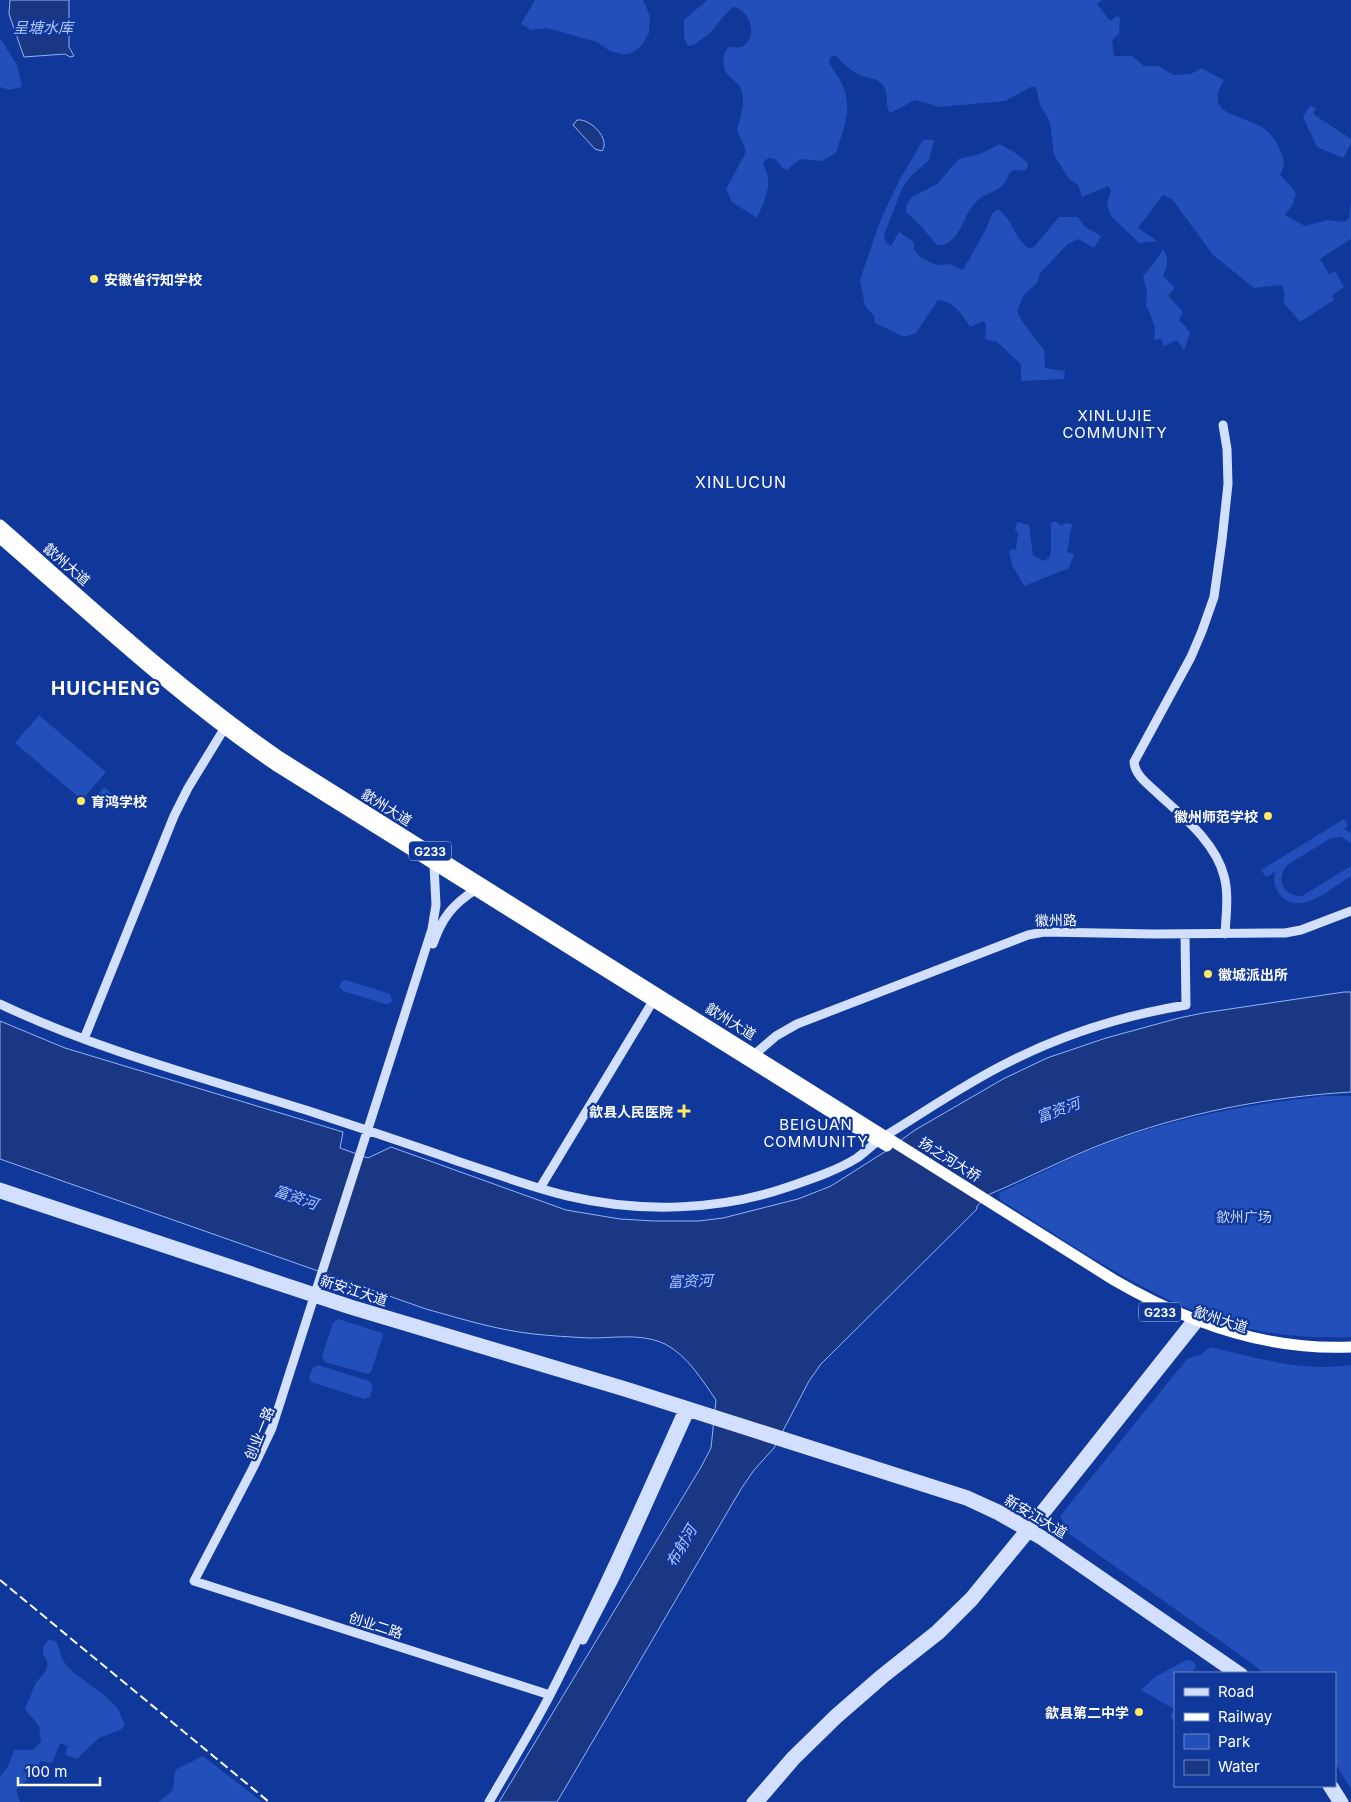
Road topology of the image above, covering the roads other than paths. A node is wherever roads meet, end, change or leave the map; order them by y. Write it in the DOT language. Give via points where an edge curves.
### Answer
graph roads {
  1 [pos="1223,425"];
  2 [pos="0,525"];
  3 [pos="0,538"];
  4 [pos="224,729"];
  5 [pos="434,865"];
  6 [pos="475,890"];
  7 [pos="1351,911"];
  8 [pos="1185,934"];
  9 [pos="1225,934"];
  10 [pos="653,1001"];
  11 [pos="0,1004"];
  12 [pos="84,1039"];
  13 [pos="755,1054"];
  14 [pos="370,1131"];
  15 [pos="884,1140"];
  16 [pos="0,1187"];
  17 [pos="540,1188"];
  18 [pos="0,1194"];
  19 [pos="992,1208"];
  20 [pos="318,1292"];
  21 [pos="1194,1323"];
  22 [pos="1351,1347"];
  23 [pos="1351,1355"];
  24 [pos="687,1409"];
  25 [pos="1029,1529"];
  26 [pos="196,1582"];
  27 [pos="1231,1672"];
  28 [pos="1242,1672"];
  29 [pos="550,1695"];
  30 [pos="1328,1787"];
  31 [pos="1335,1787"];
  32 [pos="489,1802"];
  33 [pos="751,1802"];
  34 [pos="760,1802"];
  35 [pos="1337,1802"];
  36 [pos="1344,1802"];
  1 -- 9 [label="street" via="1228,449 1228,484 1214,597 1191,657 1134,762 1140,776 1209,846 1220,864 1226,888"];
  2 -- 13 [label="highway, 歙州大道 / G233" via="174,678 254,740"];
  3 -- 4 [label="highway, 歙州大道 / G233" via="159,677"];
  4 -- 5 [label="highway, 歙州大道 / G233"];
  4 -- 12 [label="street" via="174,816"];
  5 -- 6 [label="highway, 歙州大道 / G233"];
  5 -- 14 [label="street" via="436,906 432,929"];
  6 -- 10 [label="highway, 歙州大道 / G233"];
  6 -- 14 [label="street" via="448,913 435,940"];
  7 -- 9 [label="street, 徽州路" via="1295,932"];
  8 -- 9 [label="street, 徽州路"];
  8 -- 13 [label="street, 徽州路" via="1044,932 1020,936 797,1024"];
  8 -- 15 [label="street" via="1186,1005 1102,1026 1025,1054"];
  10 -- 15 [label="highway, 歙州大道 / G233"];
  10 -- 17 [label="street"];
  11 -- 12 [label="street"];
  12 -- 14 [label="street"];
  13 -- 15 [label="highway, 歙州大道 / G233"];
  14 -- 17 [label="street"];
  14 -- 20 [label="street, 创业一路"];
  15 -- 17 [label="street" via="829,1172 768,1193 725,1202 683,1207 635,1206 585,1200"];
  15 -- 19 [label="highway, 扬之河大桥 / G233"];
  16 -- 20 [label="street, 新安江大道"];
  18 -- 20 [label="street, 新安江大道"];
  19 -- 21 [label="highway, 歙州大道 / G233" via="1127,1295"];
  20 -- 24 [label="street, 新安江大道"];
  20 -- 26 [label="street, 创业一路" via="272,1428"];
  21 -- 22 [label="highway, 歙州大道 / G233" via="1274,1342"];
  21 -- 23 [label="highway, 歙州大道 / G233" via="1235,1340 1260,1346 1304,1353"];
  21 -- 25 [label="street"];
  24 -- 25 [label="street, 新安江大道" via="952,1489 985,1502"];
  24 -- 29 [label="street" via="614,1578 560,1684"];
  25 -- 27 [label="street, 新安江大道"];
  25 -- 28 [label="street, 新安江大道"];
  25 -- 33 [label="street" via="951,1615 834,1714"];
  25 -- 34 [label="street" via="956,1620 838,1719 796,1760"];
  26 -- 29 [label="street, 创业二路"];
  29 -- 32 [label="street"];
  30 -- 35 [label="street"];
  31 -- 36 [label="street"];
}
